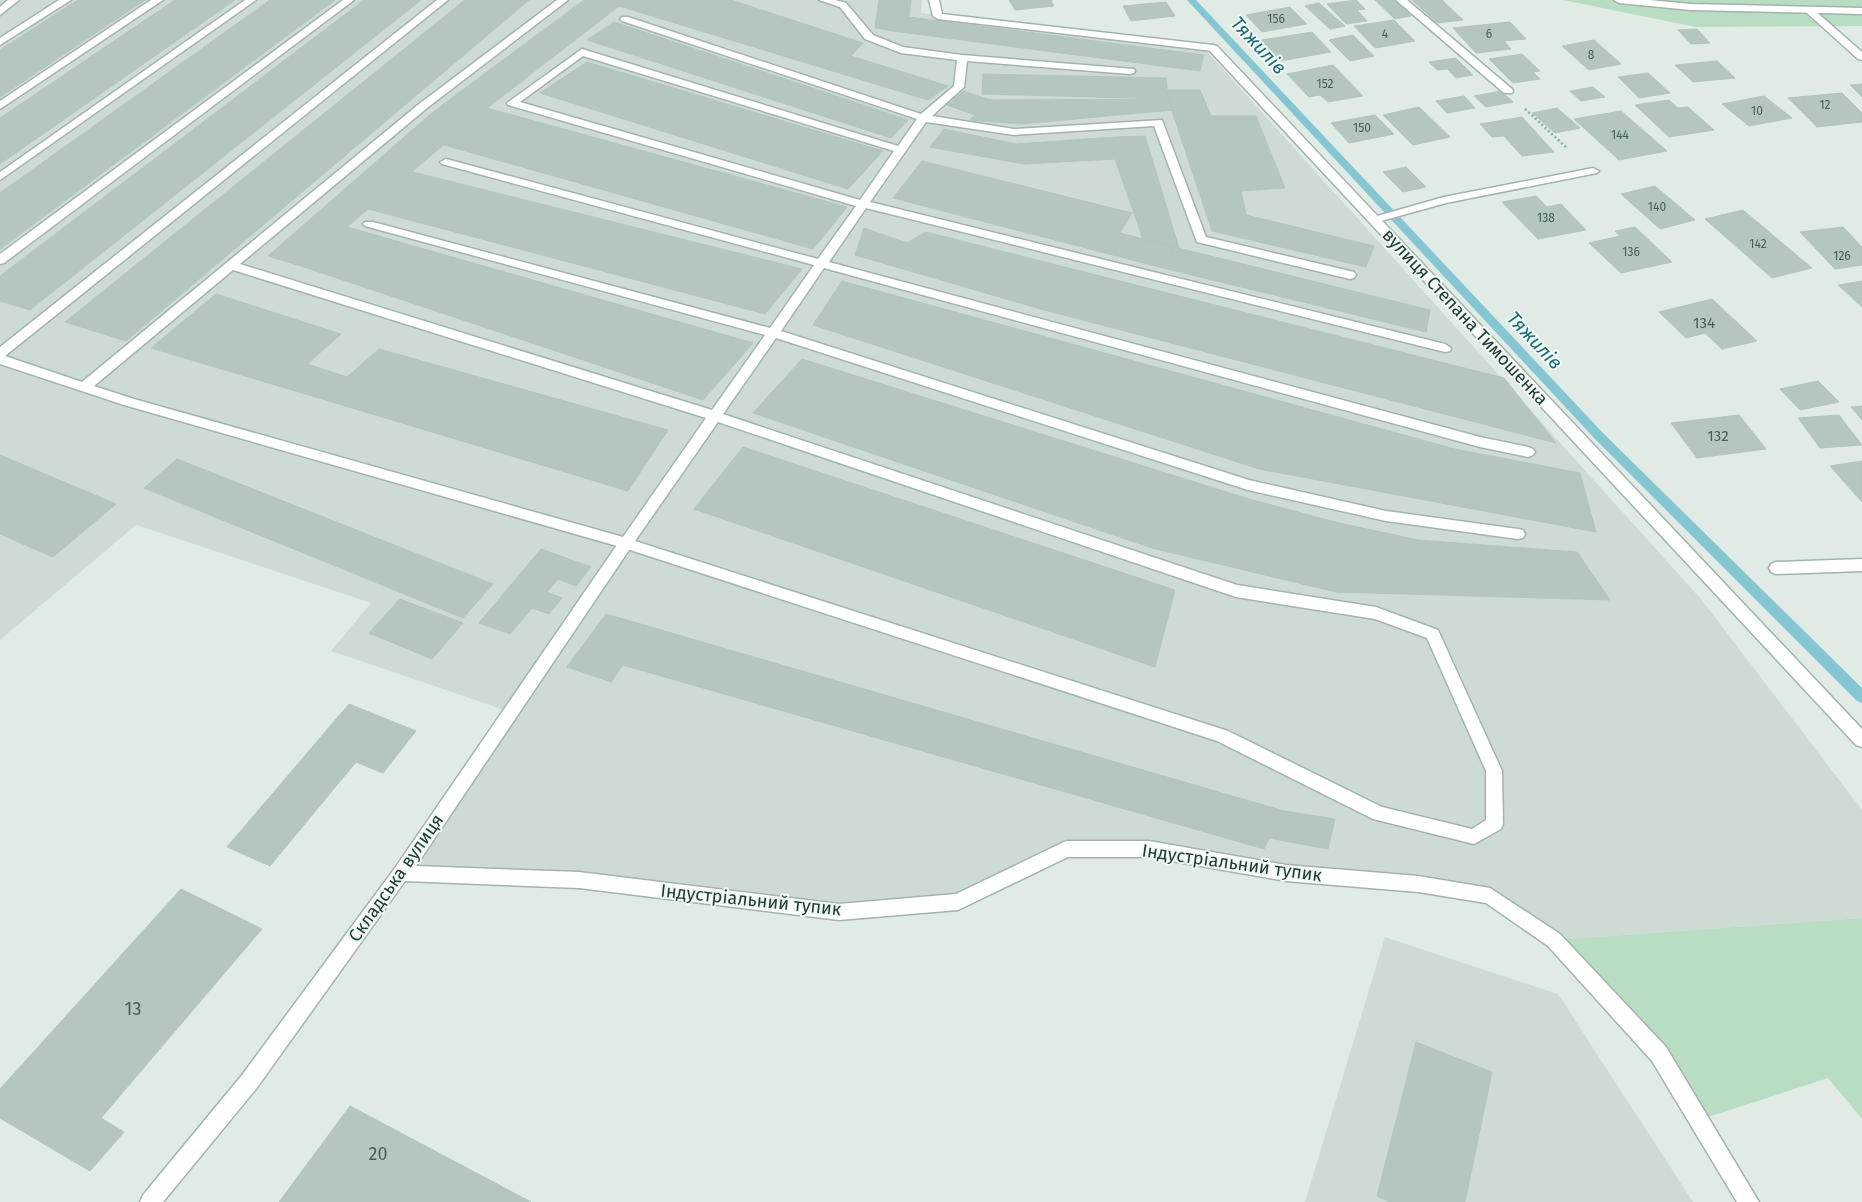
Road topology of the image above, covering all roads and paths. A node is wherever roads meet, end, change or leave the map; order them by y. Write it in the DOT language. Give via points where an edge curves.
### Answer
graph roads {
  1 [pos="14,0"];
  2 [pos="66,0"];
  3 [pos="158,0"];
  4 [pos="251,0"];
  5 [pos="349,0"];
  6 [pos="443,0"];
  7 [pos="563,0"];
  8 [pos="824,0"];
  9 [pos="934,0"];
  10 [pos="1401,0"];
  11 [pos="1619,0"];
  12 [pos="1810,11"];
  13 [pos="1862,11"];
  14 [pos="0,12"];
  15 [pos="625,19"];
  16 [pos="0,42"];
  17 [pos="1862,57"];
  18 [pos="962,58"];
  19 [pos="1130,71"];
  20 [pos="1508,91"];
  21 [pos="0,106"];
  22 [pos="923,118"];
  23 [pos="901,150"];
  24 [pos="446,162"];
  25 [pos="1593,171"];
  26 [pos="0,177"];
  27 [pos="863,204"];
  28 [pos="1380,218"];
  29 [pos="369,224"];
  30 [pos="0,260"];
  31 [pos="822,263"];
  32 [pos="232,265"];
  33 [pos="1350,274"];
  34 [pos="773,333"];
  35 [pos="1445,348"];
  36 [pos="0,354"];
  37 [pos="0,359"];
  38 [pos="84,387"];
  39 [pos="715,416"];
  40 [pos="1528,452"];
  41 [pos="1518,534"];
  42 [pos="626,543"];
  43 [pos="1862,565"];
  44 [pos="1776,568"];
  45 [pos="1862,740"];
  46 [pos="401,873"];
  47 [pos="150,1202"];
  48 [pos="1749,1202"];
  1 -- 14 [label="street"];
  2 -- 16 [label="street"];
  3 -- 21 [label="street"];
  4 -- 26 [label="street"];
  5 -- 30 [label="street"];
  6 -- 36 [label="street"];
  7 -- 32 [label="street" via="423,106"];
  8 -- 18 [label="street" via="843,5 869,37 901,50"];
  9 -- 28 [label="street, вулиця Степана Тимошенка" via="938,16 1213,48"];
  10 -- 20 [label="street"];
  11 -- 12 [label="street" via="1691,7"];
  12 -- 13 [label="street"];
  12 -- 17 [label="street"];
  15 -- 22 [label="street"];
  18 -- 19 [label="street"];
  18 -- 22 [label="street, Складська вулиця" via="959,87"];
  20 -- 25 [label="path" via="1518,104"];
  22 -- 23 [label="street, Складська вулиця"];
  22 -- 33 [label="street" via="1014,132 1158,122 1201,239"];
  23 -- 27 [label="street, Складська вулиця"];
  23 -- 27 [label="street" via="582,52 512,103"];
  24 -- 31 [label="street"];
  25 -- 28 [label="street" via="1444,200"];
  27 -- 31 [label="street, Складська вулиця"];
  27 -- 35 [label="street"];
  28 -- 45 [label="street, вулиця Степана Тимошенка"];
  29 -- 34 [label="street"];
  31 -- 34 [label="street, Складська вулиця"];
  31 -- 40 [label="street" via="1480,442"];
  32 -- 38 [label="street"];
  32 -- 39 [label="street"];
  34 -- 39 [label="street, Складська вулиця"];
  34 -- 41 [label="street" via="1248,485 1386,516"];
  37 -- 38 [label="street"];
  38 -- 42 [label="street"];
  39 -- 42 [label="street, Складська вулиця"];
  39 -- 42 [label="street" via="1236,591 1376,613 1433,634 1494,771 1495,824 1474,837 1379,814 1222,736"];
  42 -- 46 [label="street, Складська вулиця"];
  43 -- 44 [label="street"];
  46 -- 47 [label="street, Складська вулиця" via="249,1082"];
  46 -- 48 [label="street, Індустріальний тупик" via="579,880 840,912 958,902 1066,849 1149,849 1286,873 1418,884 1490,896 1554,940 1659,1054"];
}
